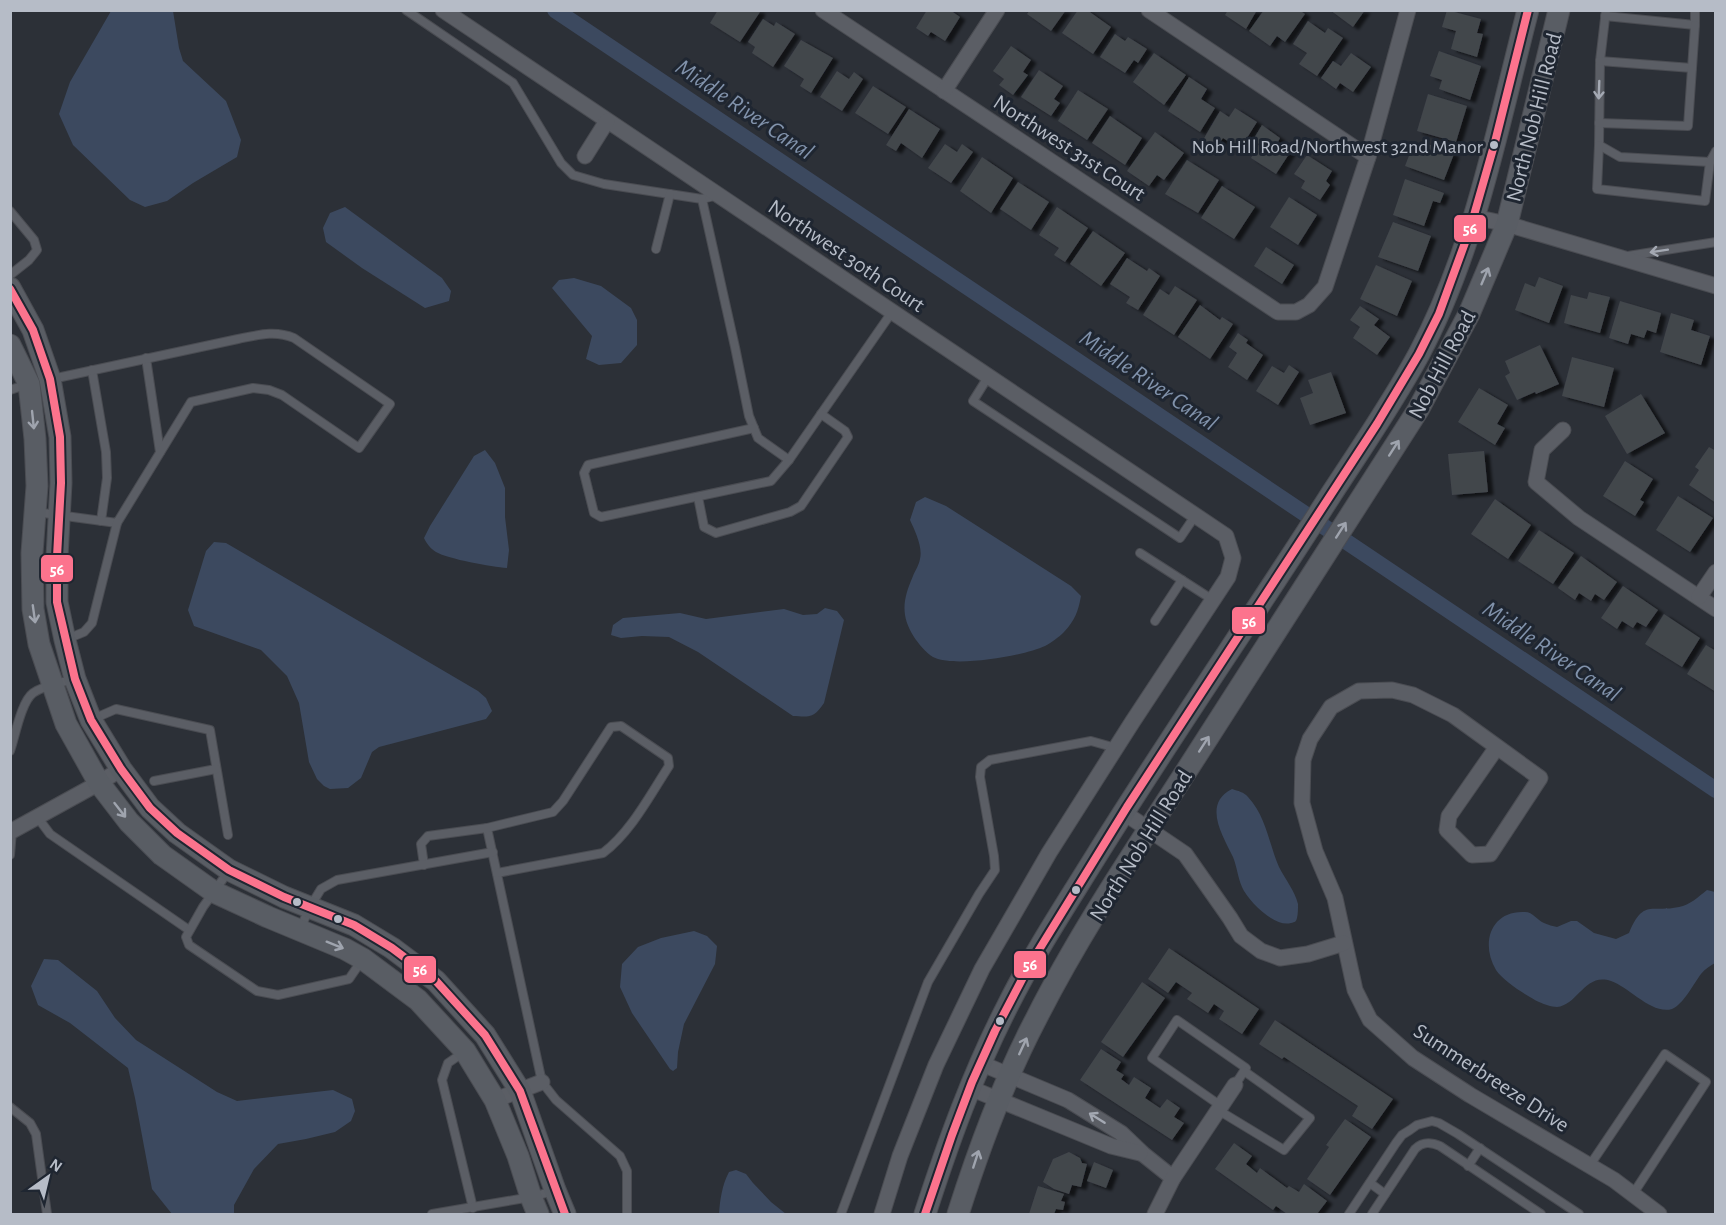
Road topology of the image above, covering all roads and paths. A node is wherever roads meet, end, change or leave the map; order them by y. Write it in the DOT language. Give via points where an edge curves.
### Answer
graph roads {
  1 [pos="406,10"];
  2 [pos="443,10"];
  3 [pos="823,10"];
  4 [pos="997,10"];
  5 [pos="1149,10"];
  6 [pos="1408,10"];
  7 [pos="1528,10"];
  8 [pos="1559,10"];
  9 [pos="1647,10"];
  10 [pos="1695,10"];
  11 [pos="1605,13"];
  12 [pos="1646,20"];
  13 [pos="1695,25"];
  14 [pos="1600,61"];
  15 [pos="1692,68"];
  16 [pos="944,91"];
  17 [pos="607,121"];
  18 [pos="1599,123"];
  19 [pos="1599,145"];
  20 [pos="1716,151"];
  21 [pos="585,156"];
  22 [pos="1368,157"];
  23 [pos="1710,162"];
  24 [pos="670,194"];
  25 [pos="718,195"];
  26 [pos="702,199"];
  27 [pos="10,211"];
  28 [pos="1474,217"];
  29 [pos="1507,224"];
  30 [pos="1716,242"];
  31 [pos="656,249"];
  32 [pos="1620,257"];
  33 [pos="10,275"];
  34 [pos="1716,286"];
  35 [pos="10,288"];
  36 [pos="892,312"];
  37 [pos="10,345"];
  38 [pos="146,358"];
  39 [pos="92,370"];
  40 [pos="988,376"];
  41 [pos="50,379"];
  42 [pos="20,387"];
  43 [pos="820,414"];
  44 [pos="754,428"];
  45 [pos="1563,430"];
  46 [pos="160,452"];
  47 [pos="789,459"];
  48 [pos="1338,484"];
  49 [pos="698,496"];
  50 [pos="1362,497"];
  51 [pos="35,512"];
  52 [pos="1195,516"];
  53 [pos="59,517"];
  54 [pos="101,521"];
  55 [pos="117,523"];
  56 [pos="1140,553"];
  57 [pos="1716,572"];
  58 [pos="1182,580"];
  59 [pos="1699,597"];
  60 [pos="1213,600"];
  61 [pos="1716,609"];
  62 [pos="1155,621"];
  63 [pos="65,640"];
  64 [pos="75,679"];
  65 [pos="52,685"];
  66 [pos="91,720"];
  67 [pos="1497,747"];
  68 [pos="1116,748"];
  69 [pos="10,751"];
  70 [pos="121,769"];
  71 [pos="216,769"];
  72 [pos="154,781"];
  73 [pos="99,783"];
  74 [pos="1123,812"];
  75 [pos="38,818"];
  76 [pos="487,828"];
  77 [pos="1149,828"];
  78 [pos="11,832"];
  79 [pos="228,835"];
  80 [pos="493,852"];
  81 [pos="10,855"];
  82 [pos="424,865"];
  83 [pos="229,870"];
  84 [pos="497,873"];
  85 [pos="214,892"];
  86 [pos="310,907"];
  87 [pos="189,930"];
  88 [pos="300,930"];
  89 [pos="1344,943"];
  90 [pos="363,959"];
  91 [pos="465,1051"];
  92 [pos="980,1064"];
  93 [pos="1244,1071"];
  94 [pos="1009,1076"];
  95 [pos="542,1083"];
  96 [pos="1235,1084"];
  97 [pos="970,1088"];
  98 [pos="520,1091"];
  99 [pos="495,1100"];
  100 [pos="999,1100"];
  101 [pos="10,1107"];
  102 [pos="1220,1108"];
  103 [pos="1480,1148"];
  104 [pos="1143,1154"];
  105 [pos="1590,1165"];
  106 [pos="1468,1166"];
  107 [pos="1173,1178"];
  108 [pos="1370,1183"];
  109 [pos="555,1191"];
  110 [pos="1386,1194"];
  111 [pos="1633,1194"];
  112 [pos="534,1206"];
  113 [pos="477,1210"];
  114 [pos="47,1215"];
  115 [pos="432,1215"];
  116 [pos="565,1215"];
  117 [pos="627,1215"];
  118 [pos="841,1215"];
  119 [pos="882,1215"];
  120 [pos="925,1215"];
  121 [pos="958,1215"];
  122 [pos="1155,1215"];
  123 [pos="1349,1215"];
  124 [pos="1372,1215"];
  125 [pos="1541,1215"];
  126 [pos="1579,1215"];
  127 [pos="1659,1215"];
  1 -- 24 [label="lane" via="513,83 561,163 573,175"];
  2 -- 17 [label="street, Northwest 30th Court"];
  3 -- 16 [label="street, Northwest 31st Court"];
  4 -- 16 [label="street"];
  5 -- 22 [label="street"];
  6 -- 22 [label="street"];
  7 -- 28 [label="main road, North Nob Hill Road"];
  8 -- 29 [label="main road, North Nob Hill Road"];
  9 -- 12 [label="lane"];
  10 -- 13 [label="lane"];
  11 -- 12 [label="lane"];
  11 -- 14 [label="lane"];
  12 -- 13 [label="lane"];
  13 -- 15 [label="lane"];
  14 -- 15 [label="lane"];
  14 -- 18 [label="lane, one-way"];
  15 -- 18 [label="lane" via="1688,126"];
  16 -- 22 [label="street, Northwest 31st Court" via="1278,312 1296,312 1310,305 1325,287"];
  17 -- 21 [label="street"];
  17 -- 25 [label="street, Northwest 30th Court"];
  18 -- 19 [label="lane"];
  19 -- 23 [label="lane" via="1620,157"];
  19 -- 23 [label="lane" via="1597,189 1705,201"];
  20 -- 23 [label="lane"];
  24 -- 26 [label="lane"];
  24 -- 31 [label="lane"];
  25 -- 26 [label="lane"];
  25 -- 36 [label="street, Northwest 30th Court"];
  26 -- 44 [label="lane"];
  27 -- 33 [label="lane" via="34,240 37,250"];
  28 -- 29 [label="street"];
  28 -- 48 [label="main road, Nob Hill Road" via="1420,352"];
  29 -- 32 [label="street"];
  50 -- 29 [label="main road, Nob Hill Road, one-way" via="1443,365"];
  30 -- 32 [label="lane, one-way"];
  32 -- 34 [label="street"];
  35 -- 41 [label="main road" via="33,330"];
  36 -- 40 [label="street, Northwest 30th Court"];
  36 -- 43 [label="lane"];
  37 -- 42 [label="main road"];
  38 -- 39 [label="lane"];
  38 -- 46 [label="lane"];
  38 -- 46 [label="lane" via="267,333 286,335 390,404 359,448 282,395 253,388 191,402"];
  39 -- 41 [label="lane"];
  39 -- 54 [label="lane" via="106,452"];
  40 -- 52 [label="street, Northwest 30th Court"];
  40 -- 52 [label="lane" via="973,401 1180,538"];
  41 -- 42 [label="lane"];
  41 -- 53 [label="main road" via="60,437"];
  42 -- 51 [label="main road, one-way" via="35,439"];
  43 -- 47 [label="lane"];
  43 -- 49 [label="lane" via="845,430 848,437 801,506 716,533 704,527"];
  44 -- 47 [label="lane" via="758,438"];
  44 -- 49 [label="lane" via="588,465 584,473 594,513 601,517"];
  45 -- 59 [label="street" via="1542,450 1536,482 1579,518"];
  46 -- 55 [label="lane"];
  47 -- 49 [label="lane" via="771,482"];
  48 -- 74 [label="main road, North Nob Hill Road"];
  77 -- 50 [label="main road, North Nob Hill Road, one-way"];
  51 -- 53 [label="lane"];
  51 -- 65 [label="main road, one-way" via="33,609"];
  52 -- 60 [label="street, Northwest 30th Court" via="1226,536 1233,558 1228,577"];
  53 -- 54 [label="lane"];
  53 -- 63 [label="main road" via="57,602"];
  54 -- 55 [label="lane"];
  55 -- 63 [label="lane" via="92,622 84,632"];
  56 -- 58 [label="lane"];
  57 -- 59 [label="street"];
  58 -- 60 [label="lane"];
  58 -- 62 [label="lane"];
  59 -- 61 [label="street"];
  60 -- 68 [label="street"];
  63 -- 64 [label="main road"];
  64 -- 65 [label="lane"];
  64 -- 66 [label="main road"];
  65 -- 69 [label="lane" via="33,693 27,701"];
  65 -- 73 [label="main road" via="66,724"];
  66 -- 70 [label="main road"];
  66 -- 71 [label="lane" via="116,709 210,730"];
  67 -- 67 [label="street, Summerbreeze Drive" via="1449,816 1447,830 1473,855 1490,854 1540,778"];
  67 -- 89 [label="street, Summerbreeze Drive" via="1453,715 1413,695 1392,690 1359,691 1330,707 1310,739 1303,760 1302,803 1314,851 1335,897"];
  68 -- 118 [label="lane" via="1091,741 990,760 981,767 995,870 928,982"];
  68 -- 119 [label="street" via="982,969 936,1065 900,1156"];
  70 -- 73 [label="street"];
  70 -- 83 [label="main road" via="150,808"];
  71 -- 72 [label="lane"];
  71 -- 79 [label="lane"];
  73 -- 75 [label="street"];
  73 -- 85 [label="main road, one-way" via="129,822 162,855"];
  74 -- 77 [label="street"];
  74 -- 92 [label="main road, North Nob Hill Road" via="1042,942"];
  75 -- 78 [label="street"];
  75 -- 87 [label="lane" via="50,834"];
  76 -- 80 [label="lane"];
  76 -- 82 [label="lane" via="428,836 421,844"];
  76 -- 84 [label="lane" via="553,812 611,727 621,726 668,758 669,766 625,833 603,853"];
  77 -- 89 [label="street" via="1185,854 1241,936 1262,951 1280,958"];
  94 -- 77 [label="main road, North Nob Hill Road, one-way" via="1071,956"];
  78 -- 81 [label="lane"];
  80 -- 82 [label="lane"];
  80 -- 84 [label="lane"];
  82 -- 86 [label="lane" via="337,880 321,888"];
  83 -- 85 [label="lane"];
  83 -- 86 [label="main road"];
  84 -- 95 [label="lane"];
  85 -- 87 [label="lane"];
  85 -- 88 [label="main road"];
  86 -- 88 [label="lane"];
  86 -- 98 [label="main road" via="354,925 436,981 485,1035"];
  87 -- 90 [label="lane" via="189,945 257,990 278,995 348,979"];
  88 -- 90 [label="main road, one-way"];
  89 -- 105 [label="street, Summerbreeze Drive" via="1355,990 1370,1020 1413,1058"];
  90 -- 91 [label="main road" via="418,1000"];
  91 -- 99 [label="main road"];
  91 -- 113 [label="lane" via="448,1064 442,1080"];
  92 -- 94 [label="street"];
  92 -- 97 [label="main road, North Nob Hill Road"];
  93 -- 96 [label="lane"];
  93 -- 102 [label="lane" via="1310,1118 1284,1150"];
  93 -- 102 [label="lane" via="1246,1068 1177,1020 1152,1058"];
  94 -- 100 [label="main road, North Nob Hill Road"];
  104 -- 94 [label="street, one-way" via="1120,1133 1068,1100"];
  95 -- 98 [label="street"];
  95 -- 117 [label="lane" via="620,1156 627,1171"];
  96 -- 102 [label="street"];
  97 -- 100 [label="street"];
  97 -- 120 [label="main road, North Nob Hill Road"];
  98 -- 99 [label="street"];
  98 -- 109 [label="main road"];
  99 -- 112 [label="main road"];
  100 -- 104 [label="street" via="1112,1146"];
  121 -- 100 [label="main road, North Nob Hill Road, one-way"];
  101 -- 114 [label="lane" via="30,1123 36,1134"];
  102 -- 107 [label="street"];
  103 -- 106 [label="lane"];
  103 -- 108 [label="lane" via="1439,1123 1424,1122 1402,1136"];
  103 -- 126 [label="lane"];
  104 -- 107 [label="street"];
  105 -- 111 [label="street, Summerbreeze Drive"];
  105 -- 111 [label="lane" via="1665,1054 1706,1082"];
  106 -- 110 [label="lane" via="1440,1146 1425,1142 1415,1149"];
  106 -- 125 [label="lane"];
  107 -- 122 [label="street"];
  108 -- 110 [label="lane"];
  108 -- 123 [label="lane"];
  109 -- 112 [label="lane"];
  109 -- 116 [label="main road"];
  110 -- 124 [label="lane"];
  111 -- 127 [label="street, Summerbreeze Drive"];
  112 -- 113 [label="lane"];
  113 -- 115 [label="lane"];
}
